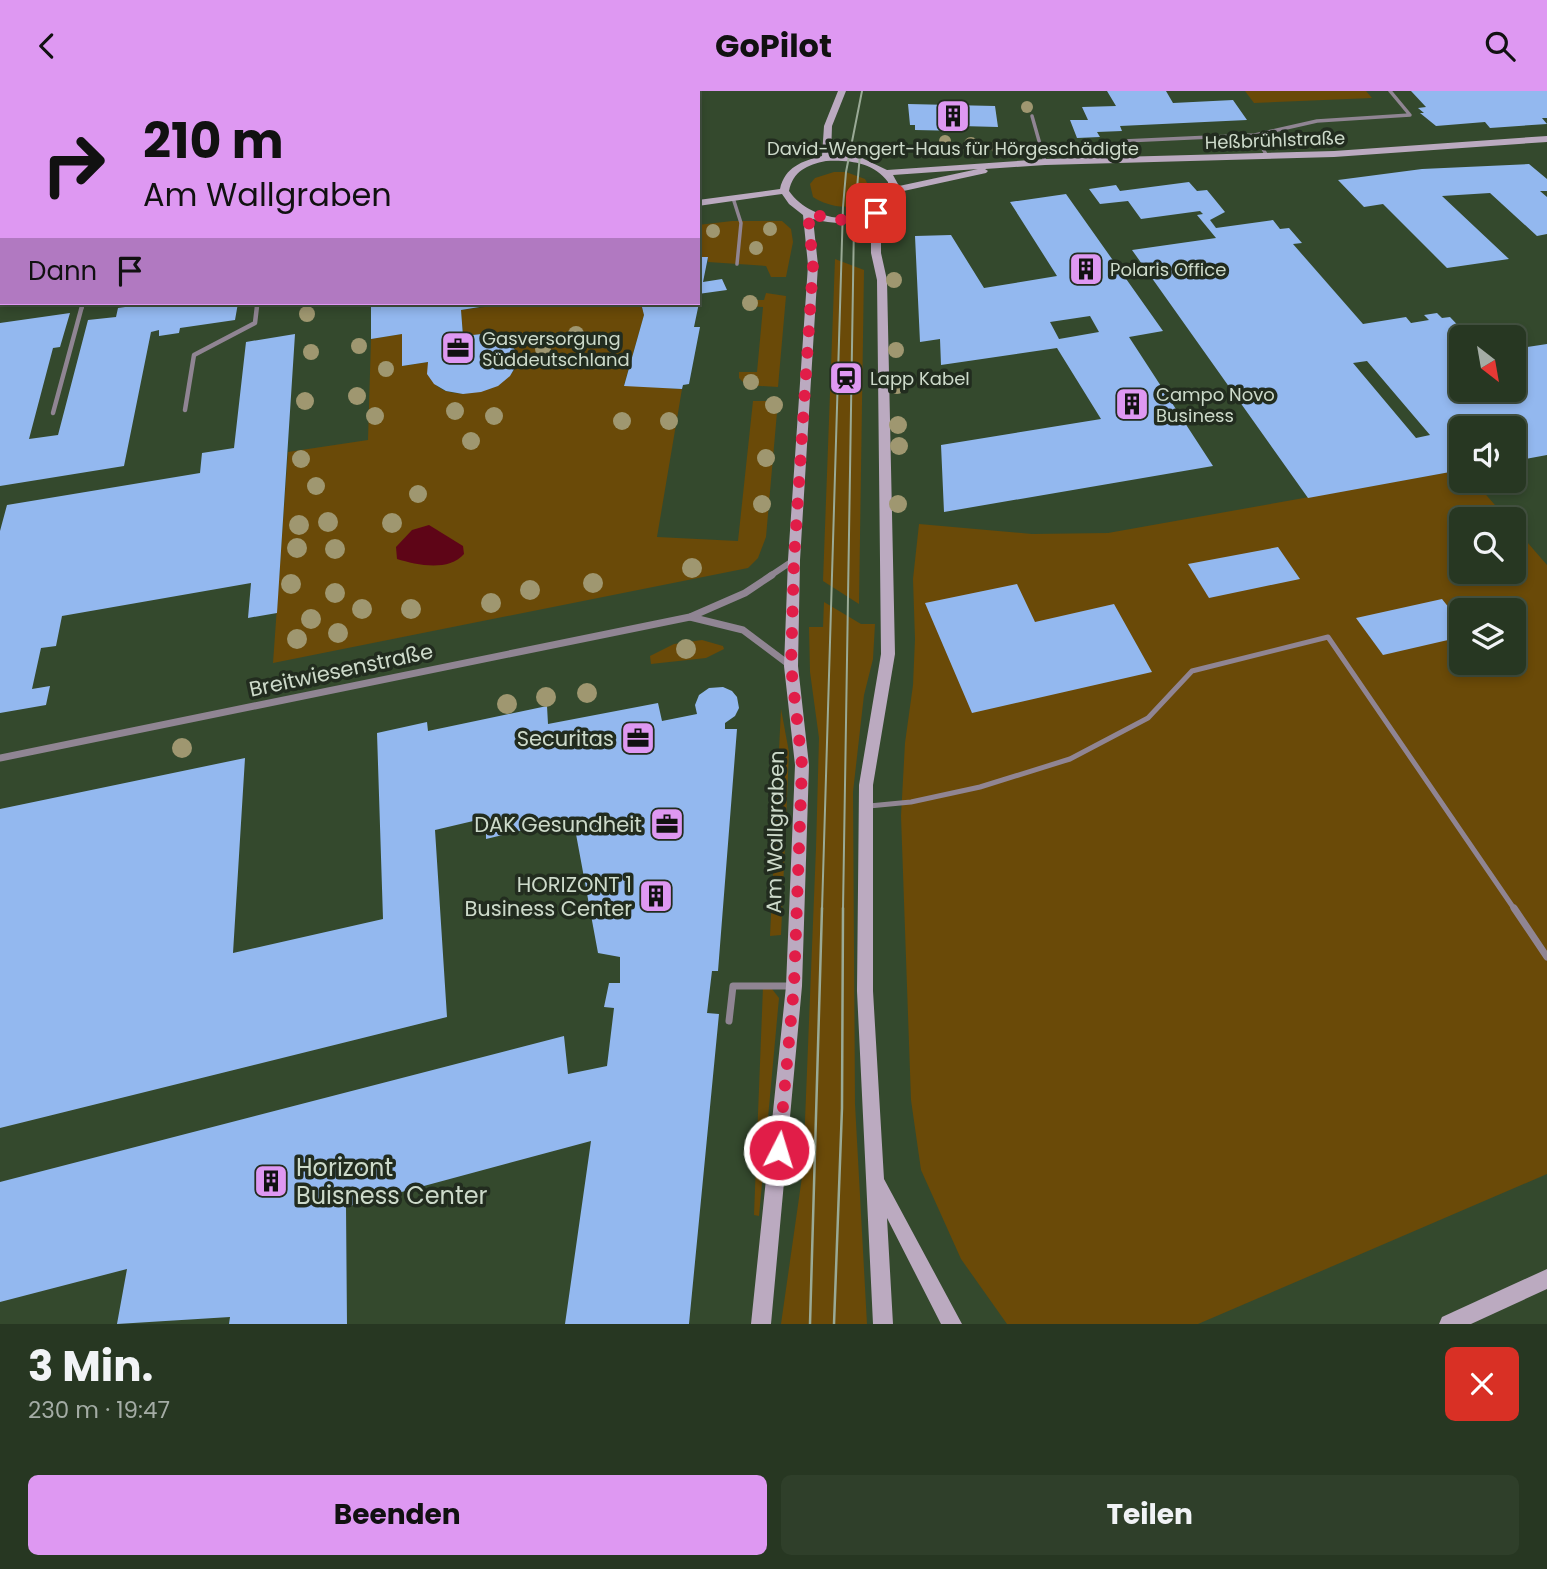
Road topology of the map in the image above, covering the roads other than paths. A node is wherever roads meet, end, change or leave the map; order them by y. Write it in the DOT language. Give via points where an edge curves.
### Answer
graph roads {
  1 [pos="842,91"];
  2 [pos="1390,91"];
  3 [pos="1032,116"];
  4 [pos="1255,135"];
  5 [pos="1547,139"];
  6 [pos="1267,156"];
  7 [pos="826,158"];
  8 [pos="1119,161"];
  9 [pos="1045,162"];
  10 [pos="1004,166"];
  11 [pos="887,173"];
  12 [pos="895,190"];
  13 [pos="783,191"];
  14 [pos="733,198"];
  15 [pos="700,203"];
  16 [pos="876,213"];
  17 [pos="808,214"];
  18 [pos="737,264"];
  19 [pos="82,305"];
  20 [pos="257,305"];
  21 [pos="186,410"];
  22 [pos="53,413"];
  23 [pos="794,560"];
  24 [pos="690,617"];
  25 [pos="791,666"];
  26 [pos="0,758"];
  27 [pos="866,807"];
  28 [pos="1547,957"];
  29 [pos="794,986"];
  30 [pos="729,1021"];
  31 [pos="877,1179"];
  32 [pos="1547,1279"];
  33 [pos="761,1324"];
  34 [pos="883,1324"];
  35 [pos="952,1324"];
  36 [pos="1449,1324"];
  1 -- 7 [label="street" via="828,126"];
  2 -- 4 [label="lane" via="1410,115 1317,121"];
  3 -- 9 [label="lane"];
  4 -- 6 [label="lane"];
  4 -- 8 [label="lane" via="1124,141"];
  5 -- 6 [label="street, Heßbrühlstraße"];
  6 -- 8 [label="street, Heßbrühlstraße"];
  7 -- 11 [label="street" via="860,160"];
  7 -- 13 [label="street" via="793,170"];
  8 -- 9 [label="street, Heßbrühlstraße"];
  9 -- 10 [label="street, Heßbrühlstraße"];
  10 -- 11 [label="street, Heßbrühlstraße"];
  10 -- 12 [label="street, Heßbrühlstraße"];
  11 -- 12 [label="street"];
  12 -- 16 [label="street" via="890,202"];
  13 -- 14 [label="street"];
  13 -- 17 [label="street" via="796,208"];
  14 -- 15 [label="street"];
  14 -- 18 [label="lane" via="741,223"];
  16 -- 17 [label="street" via="843,220"];
  16 -- 27 [label="street" via="876,253 882,280 888,654"];
  17 -- 23 [label="street, Am Wallgraben" via="813,265"];
  19 -- 22 [label="lane"];
  20 -- 21 [label="lane" via="254,323 194,355"];
  23 -- 24 [label="street, Breitwiesenstraße" via="745,593"];
  23 -- 25 [label="street, Am Wallgraben"];
  24 -- 25 [label="street, Breitwiesenstraße" via="743,630"];
  24 -- 26 [label="street, Breitwiesenstraße"];
  25 -- 29 [label="street, Am Wallgraben" via="802,765"];
  27 -- 28 [label="lane" via="980,787 1070,759 1148,718 1192,671 1328,637"];
  27 -- 31 [label="street" via="865,991"];
  29 -- 30 [label="lane" via="733,986"];
  29 -- 33 [label="street, Am Wallgraben"];
  31 -- 34 [label="street"];
  31 -- 35 [label="street"];
  32 -- 36 [label="street"];
}
